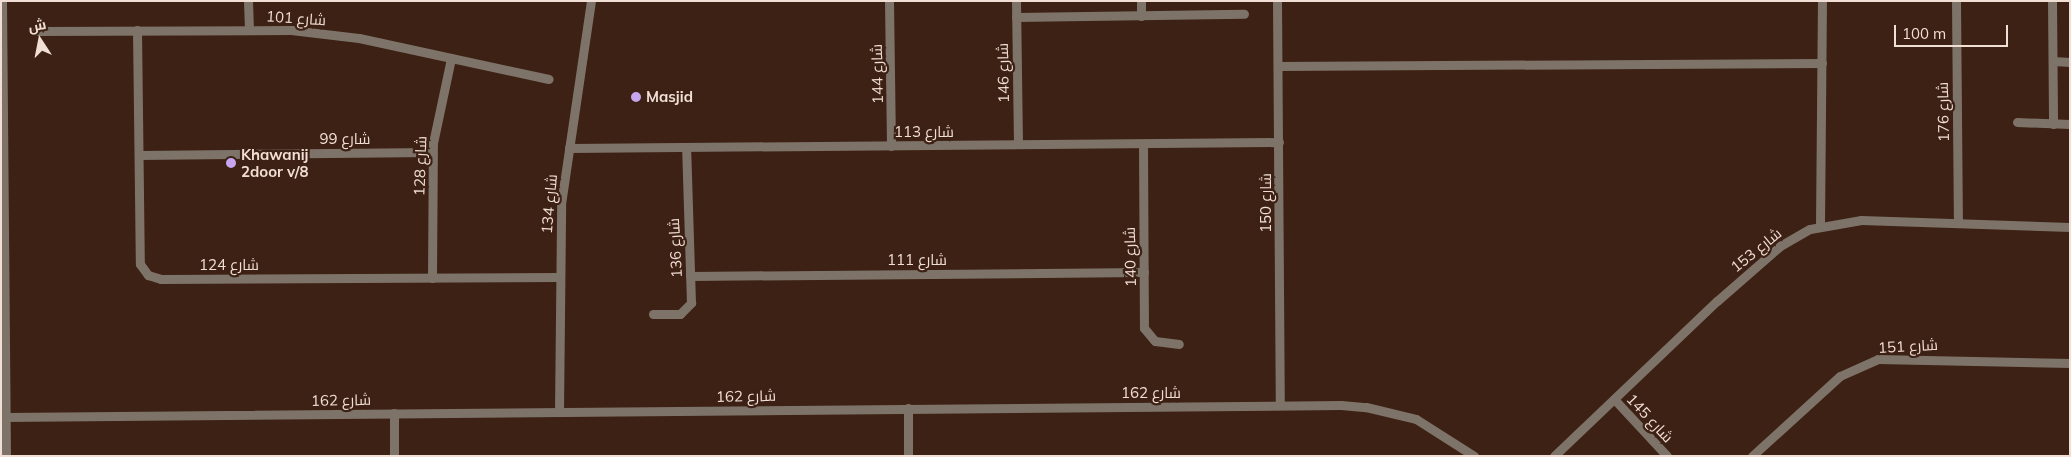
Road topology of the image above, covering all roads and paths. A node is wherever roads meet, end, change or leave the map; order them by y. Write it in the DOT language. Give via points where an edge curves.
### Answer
graph roads {
  1 [pos="2,1"];
  2 [pos="248,1"];
  3 [pos="592,1"];
  4 [pos="889,1"];
  5 [pos="1016,1"];
  6 [pos="1141,1"];
  7 [pos="1277,1"];
  8 [pos="1822,1"];
  9 [pos="1956,1"];
  10 [pos="2052,1"];
  11 [pos="1244,14"];
  12 [pos="1141,16"];
  13 [pos="1016,17"];
  14 [pos="249,29"];
  15 [pos="137,30"];
  16 [pos="36,31"];
  17 [pos="451,58"];
  18 [pos="2053,61"];
  19 [pos="2070,62"];
  20 [pos="1822,64"];
  21 [pos="1278,66"];
  22 [pos="549,79"];
  23 [pos="2017,122"];
  24 [pos="2053,124"];
  25 [pos="2070,124"];
  26 [pos="1279,142"];
  27 [pos="1018,144"];
  28 [pos="1143,144"];
  29 [pos="891,146"];
  30 [pos="686,147"];
  31 [pos="569,148"];
  32 [pos="432,152"];
  33 [pos="139,155"];
  34 [pos="2,171"];
  35 [pos="1958,223"];
  36 [pos="1820,226"];
  37 [pos="2070,227"];
  38 [pos="1144,272"];
  39 [pos="690,276"];
  40 [pos="559,277"];
  41 [pos="432,278"];
  42 [pos="653,314"];
  43 [pos="1179,344"];
  44 [pos="2070,363"];
  45 [pos="1614,399"];
  46 [pos="1280,406"];
  47 [pos="908,408"];
  48 [pos="559,412"];
  49 [pos="394,413"];
  50 [pos="5,417"];
  51 [pos="6,456"];
  52 [pos="394,456"];
  53 [pos="908,456"];
  54 [pos="1474,456"];
  55 [pos="1554,456"];
  56 [pos="1667,456"];
  57 [pos="1752,456"];
  1 -- 34 [label="street"];
  2 -- 14 [label="street"];
  3 -- 31 [label="street, شارع 134"];
  4 -- 29 [label="street, شارع 144"];
  5 -- 13 [label="street, شارع 146"];
  6 -- 12 [label="street"];
  7 -- 21 [label="street, شارع 150"];
  8 -- 20 [label="street"];
  9 -- 35 [label="street, شارع 176"];
  10 -- 18 [label="street"];
  11 -- 12 [label="street"];
  12 -- 13 [label="street"];
  13 -- 27 [label="street, شارع 146"];
  14 -- 15 [label="street, شارع 101"];
  14 -- 17 [label="street, شارع 101" via="337,35"];
  15 -- 16 [label="street, شارع 101"];
  15 -- 33 [label="street, شارع 124"];
  17 -- 22 [label="street, شارع 101"];
  17 -- 32 [label="street, شارع 128"];
  18 -- 19 [label="street"];
  18 -- 24 [label="street"];
  20 -- 21 [label="street"];
  20 -- 36 [label="street"];
  21 -- 26 [label="street, شارع 150"];
  23 -- 24 [label="street"];
  24 -- 25 [label="street"];
  26 -- 28 [label="street, شارع 113"];
  26 -- 46 [label="street, شارع 150"];
  27 -- 28 [label="street, شارع 113"];
  27 -- 29 [label="street, شارع 113"];
  28 -- 38 [label="street, شارع 140"];
  29 -- 30 [label="street, شارع 113"];
  30 -- 31 [label="street, شارع 113"];
  30 -- 39 [label="street, شارع 136"];
  31 -- 40 [label="street, شارع 134" via="561,204"];
  32 -- 33 [label="street, شارع 99"];
  32 -- 41 [label="street, شارع 128"];
  33 -- 41 [label="street, شارع 124" via="140,264 154,278"];
  34 -- 50 [label="street"];
  35 -- 36 [label="street, شارع 153" via="1861,220"];
  35 -- 37 [label="street, شارع 153"];
  36 -- 45 [label="street, شارع 153" via="1780,246"];
  38 -- 39 [label="street, شارع 111"];
  38 -- 43 [label="street, شارع 140" via="1146,334 1156,342"];
  39 -- 42 [label="street, شارع 136" via="689,308 680,314"];
  40 -- 41 [label="street, شارع 124"];
  40 -- 48 [label="street, شارع 134"];
  44 -- 57 [label="street, شارع 151" via="1878,359 1840,376"];
  45 -- 55 [label="street, شارع 153"];
  45 -- 56 [label="street, شارع 145"];
  46 -- 47 [label="street, شارع 162"];
  46 -- 54 [label="street, شارع 162" via="1341,405 1392,412 1439,430"];
  47 -- 48 [label="street, شارع 162"];
  47 -- 53 [label="street"];
  48 -- 49 [label="street, شارع 162"];
  49 -- 50 [label="street, شارع 162"];
  49 -- 52 [label="street"];
  50 -- 51 [label="street"];
}
